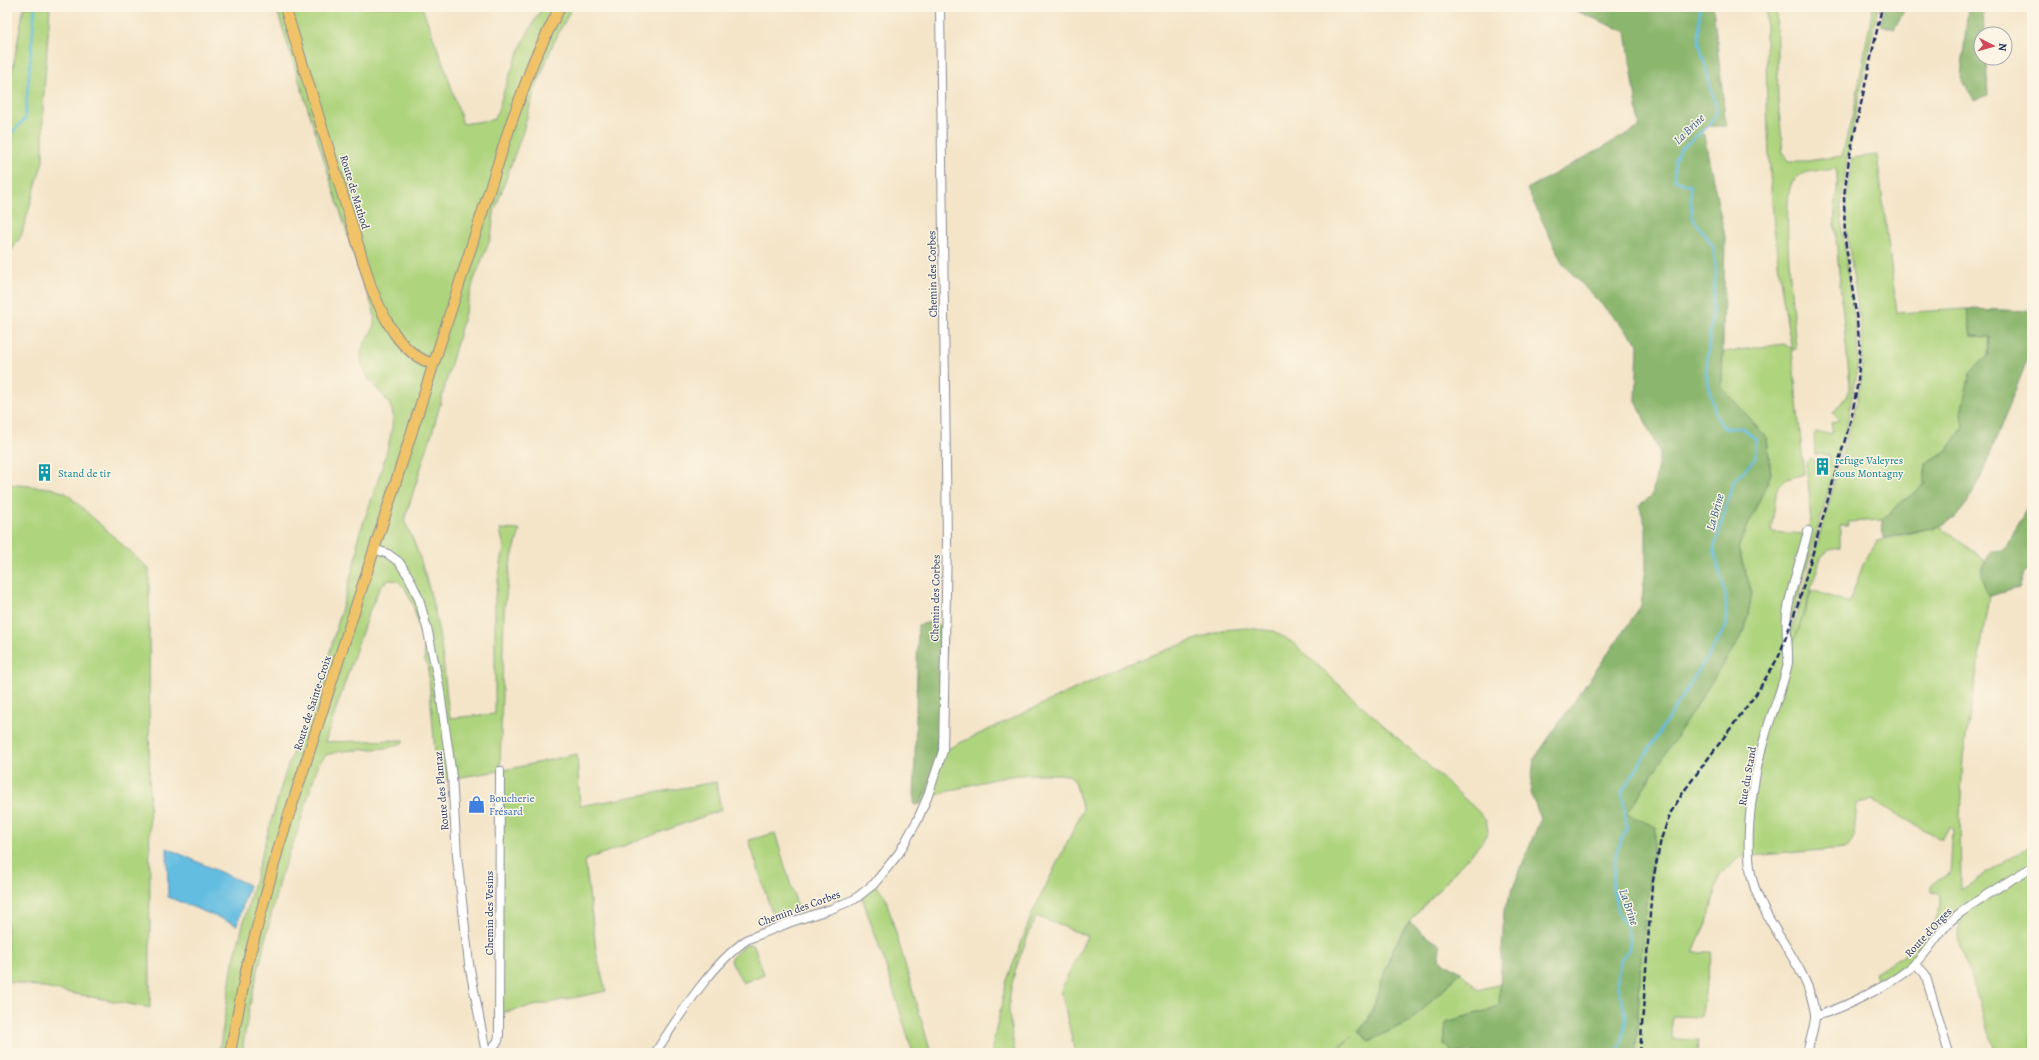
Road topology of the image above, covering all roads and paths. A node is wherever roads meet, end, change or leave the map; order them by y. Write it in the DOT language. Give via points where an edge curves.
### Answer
graph roads {
  1 [pos="285,7"];
  2 [pos="560,7"];
  3 [pos="940,7"];
  4 [pos="433,364"];
  5 [pos="1808,531"];
  6 [pos="374,549"];
  7 [pos="500,771"];
  8 [pos="2032,867"];
  9 [pos="1915,964"];
  10 [pos="1815,1016"];
  11 [pos="230,1053"];
  12 [pos="487,1053"];
  13 [pos="655,1053"];
  14 [pos="1806,1053"];
  15 [pos="1949,1053"];
  1 -- 4 [label="main road, Route de Mathod" via="371,287 385,320 398,338 419,359"];
  2 -- 4 [label="main road, Route de Sainte-Croix" via="524,85"];
  3 -- 13 [label="street, Chemin des Corbes" via="947,541 943,751 916,821 899,853 874,884 854,899 755,936 738,946 712,973"];
  4 -- 6 [label="main road, Route de Sainte-Croix"];
  5 -- 10 [label="street, Rue du Stand" via="1787,616 1788,663 1759,760 1753,796 1750,854 1751,873 1756,890 1768,917 1803,978"];
  6 -- 11 [label="main road, Route de Sainte-Croix" via="275,862 248,961"];
  6 -- 12 [label="street, Route des Plantaz" via="400,562 419,599 428,632 439,685 452,776 457,856 469,964"];
  7 -- 12 [label="street, Chemin des Vesins" via="499,1035 498,1041"];
  8 -- 9 [label="street, Route d'Orges" via="1954,918"];
  9 -- 10 [label="street, Route d'Orges" via="1881,986"];
  9 -- 15 [label="street" via="1926,974"];
  10 -- 14 [label="street"];
}
